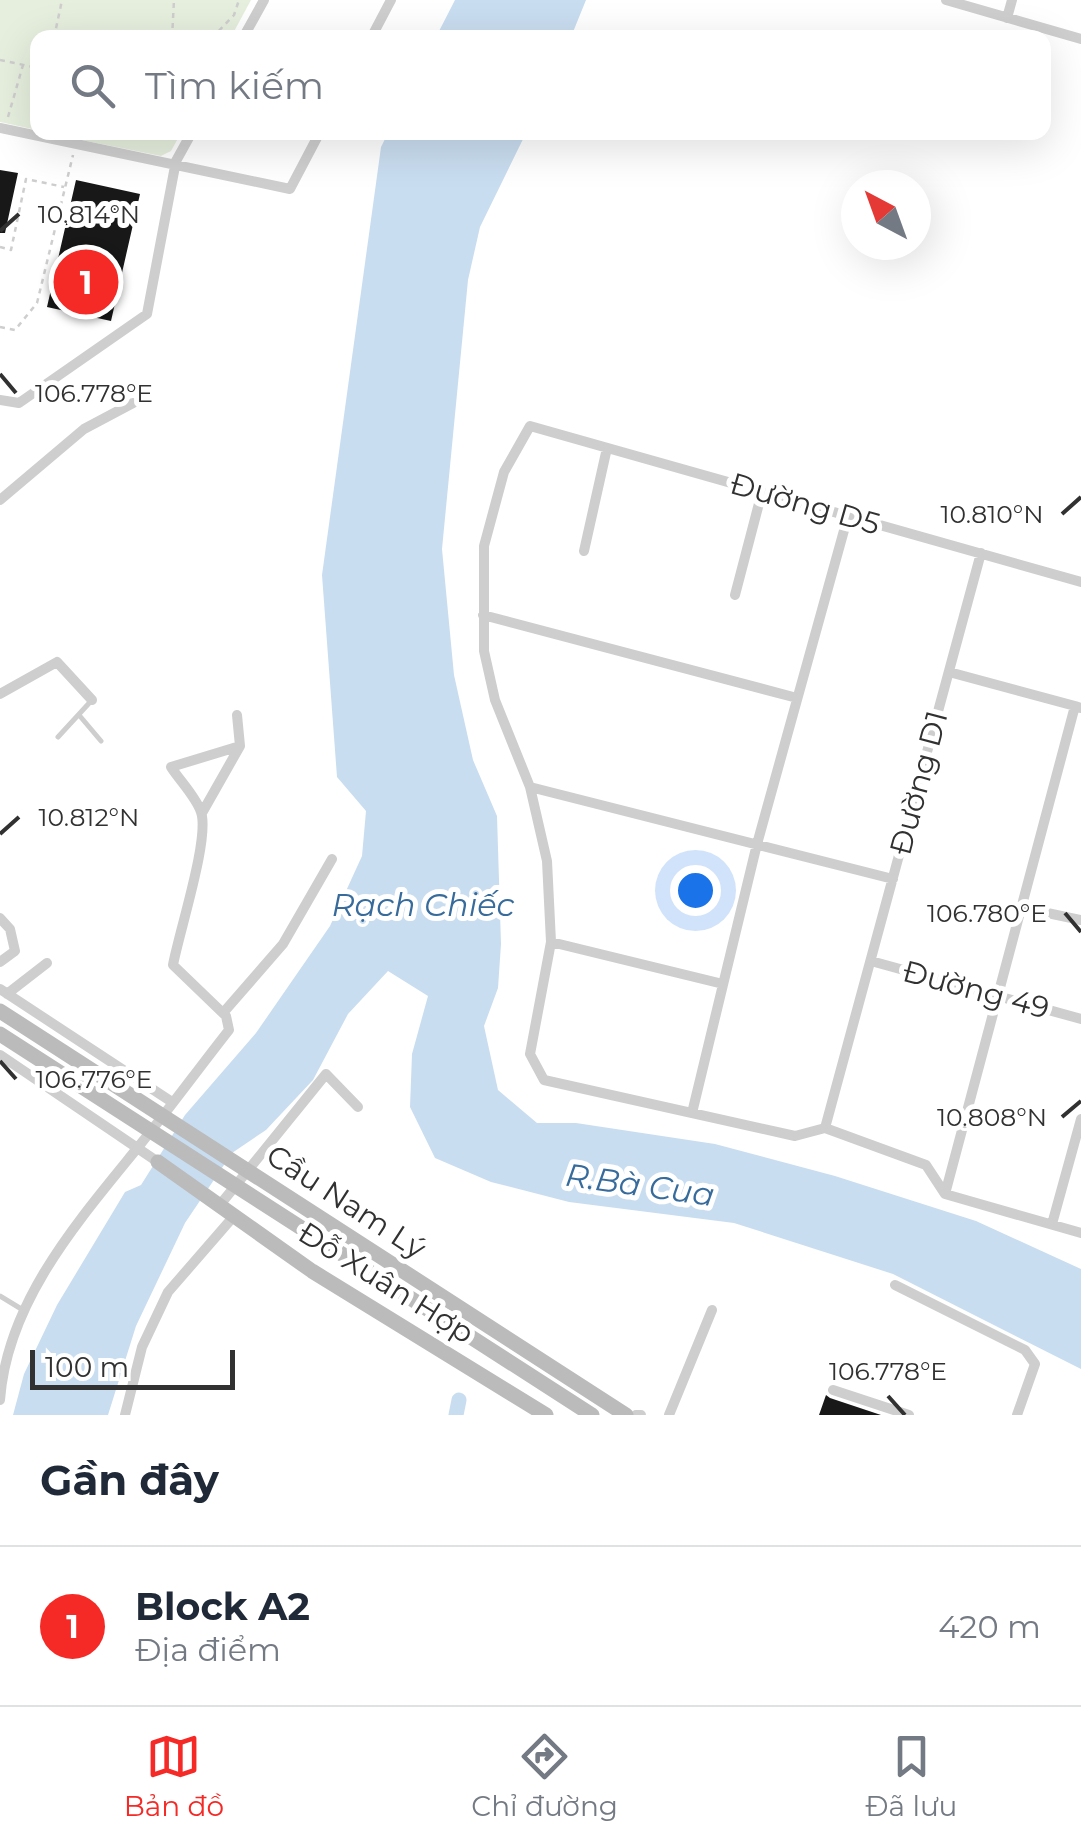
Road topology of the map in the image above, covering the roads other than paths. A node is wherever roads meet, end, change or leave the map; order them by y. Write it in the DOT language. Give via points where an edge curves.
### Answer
graph roads {
  1 [pos="264,0"];
  2 [pos="391,0"];
  3 [pos="946,0"];
  4 [pos="1012,0"];
  5 [pos="1007,18"];
  6 [pos="247,30"];
  7 [pos="375,30"];
  8 [pos="1049,30"];
  9 [pos="1051,30"];
  10 [pos="1081,39"];
  11 [pos="2,128"];
  12 [pos="30,134"];
  13 [pos="60,140"];
  14 [pos="188,140"];
  15 [pos="316,140"];
  16 [pos="176,162"];
  17 [pos="0,400"];
  18 [pos="133,402"];
  19 [pos="607,448"];
  20 [pos="762,492"];
  21 [pos="0,500"];
  22 [pos="848,516"];
  23 [pos="584,551"];
  24 [pos="982,554"];
  25 [pos="1081,582"];
  26 [pos="735,595"];
  27 [pos="483,615"];
  28 [pos="949,672"];
  29 [pos="0,694"];
  30 [pos="798,698"];
  31 [pos="92,700"];
  32 [pos="1078,707"];
  33 [pos="79,715"];
  34 [pos="237,715"];
  35 [pos="58,737"];
  36 [pos="101,741"];
  37 [pos="240,746"];
  38 [pos="530,787"];
  39 [pos="202,813"];
  40 [pos="757,844"];
  41 [pos="332,859"];
  42 [pos="893,879"];
  43 [pos="1019,907"];
  44 [pos="0,918"];
  45 [pos="1081,920"];
  46 [pos="551,942"];
  47 [pos="871,961"];
  48 [pos="0,962"];
  49 [pos="47,963"];
  50 [pos="723,984"];
  51 [pos="3,992"];
  52 [pos="994,996"];
  53 [pos="0,1011"];
  54 [pos="223,1013"];
  55 [pos="1081,1019"];
  56 [pos="0,1034"];
  57 [pos="0,1056"];
  58 [pos="172,1102"];
  59 [pos="358,1107"];
  60 [pos="692,1113"];
  61 [pos="1081,1119"];
  62 [pos="825,1128"];
  63 [pos="139,1146"];
  64 [pos="158,1162"];
  65 [pos="945,1194"];
  66 [pos="220,1206"];
  67 [pos="234,1216"];
  68 [pos="1052,1224"];
  69 [pos="1081,1233"];
  70 [pos="896,1286"];
  71 [pos="0,1296"];
  72 [pos="23,1310"];
  73 [pos="712,1310"];
  74 [pos="833,1390"];
  75 [pos="0,1400"];
  76 [pos="125,1415"];
  77 [pos="546,1415"];
  78 [pos="592,1415"];
  79 [pos="626,1415"];
  80 [pos="670,1415"];
  81 [pos="909,1415"];
  82 [pos="1018,1415"];
  1 -- 6 [label="street"];
  2 -- 7 [label="street"];
  3 -- 5 [label="street"];
  4 -- 5 [label="street"];
  5 -- 8 [label="street"];
  9 -- 10 [label="street"];
  11 -- 12 [label="street"];
  13 -- 16 [label="street"];
  14 -- 16 [label="street"];
  15 -- 16 [label="street" via="290,189"];
  16 -- 17 [label="street" via="147,314 19,403"];
  18 -- 21 [label="street" via="84,430"];
  19 -- 20 [label="street, Đường D5"];
  19 -- 23 [label="street"];
  19 -- 27 [label="street, Đường D5" via="530,426 504,472 484,546"];
  20 -- 22 [label="street, Đường D5"];
  20 -- 26 [label="street"];
  22 -- 24 [label="street, Đường D5"];
  22 -- 30 [label="street"];
  24 -- 25 [label="street, Đường D5"];
  24 -- 28 [label="street, Đường D1"];
  27 -- 30 [label="street"];
  27 -- 38 [label="street" via="495,700"];
  28 -- 32 [label="street"];
  28 -- 42 [label="street, Đường D1"];
  29 -- 31 [label="street" via="57,662"];
  30 -- 40 [label="street"];
  31 -- 33 [label="lane"];
  32 -- 43 [label="street"];
  33 -- 35 [label="lane"];
  33 -- 36 [label="lane"];
  34 -- 37 [label="street"];
  37 -- 39 [label="street"];
  37 -- 39 [label="street" via="170,767"];
  38 -- 40 [label="street"];
  38 -- 46 [label="street" via="547,861"];
  39 -- 54 [label="street" via="174,965"];
  40 -- 42 [label="street"];
  40 -- 50 [label="street"];
  41 -- 54 [label="street" via="283,944"];
  42 -- 47 [label="street, Đường D1"];
  43 -- 45 [label="street"];
  43 -- 52 [label="street"];
  44 -- 48 [label="street" via="16,951"];
  46 -- 50 [label="street"];
  46 -- 60 [label="street" via="530,1054 544,1080"];
  47 -- 52 [label="street, Đường 49"];
  47 -- 62 [label="street, Đường D1"];
  49 -- 51 [label="street"];
  50 -- 60 [label="street"];
  51 -- 58 [label="street"];
  52 -- 55 [label="street, Đường 49"];
  52 -- 65 [label="street"];
  53 -- 79 [label="main road, Cầu Nam Lý"];
  54 -- 58 [label="street" via="229,1030"];
  56 -- 78 [label="main road, Cầu Nam Lý"];
  57 -- 63 [label="street"];
  58 -- 63 [label="street"];
  59 -- 66 [label="street" via="326,1074"];
  60 -- 62 [label="street" via="795,1136"];
  61 -- 68 [label="street"];
  62 -- 65 [label="street" via="926,1165"];
  63 -- 64 [label="street"];
  63 -- 72 [label="street" via="96,1196"];
  64 -- 66 [label="main road, Đỗ Xuân Hợp"];
  65 -- 68 [label="street"];
  66 -- 67 [label="main road, Đỗ Xuân Hợp"];
  67 -- 76 [label="street" via="168,1292 142,1347"];
  67 -- 77 [label="main road, Đỗ Xuân Hợp"];
  68 -- 69 [label="street"];
  70 -- 82 [label="street" via="1025,1350 1034,1364"];
  71 -- 72 [label="lane"];
  72 -- 75 [label="street"];
  73 -- 80 [label="street"];
  74 -- 81 [label="street"];
}
